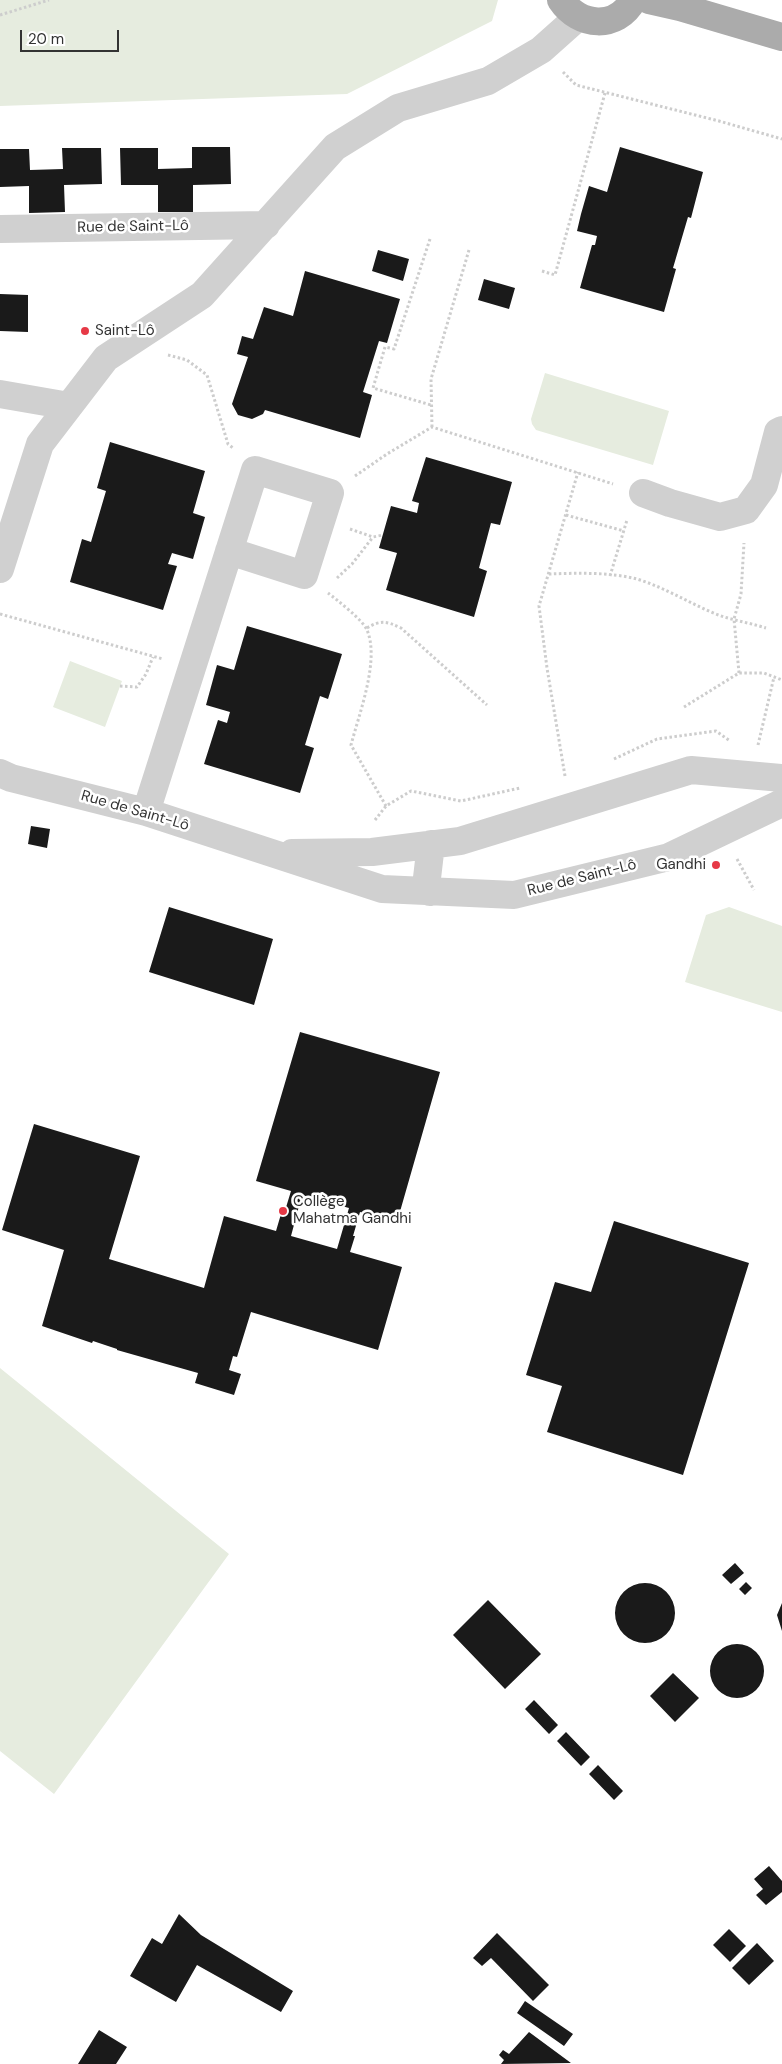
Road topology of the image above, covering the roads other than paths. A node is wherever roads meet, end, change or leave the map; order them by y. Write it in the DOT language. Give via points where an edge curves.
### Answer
graph roads {
  1 [pos="633,0"];
  2 [pos="649,0"];
  3 [pos="570,9"];
  4 [pos="782,37"];
  5 [pos="266,225"];
  6 [pos="0,229"];
  7 [pos="0,394"];
  8 [pos="69,406"];
  9 [pos="782,430"];
  10 [pos="643,493"];
  11 [pos="229,551"];
  12 [pos="0,569"];
  13 [pos="0,773"];
  14 [pos="782,778"];
  15 [pos="782,803"];
  16 [pos="146,812"];
  17 [pos="431,844"];
  18 [pos="268,853"];
  19 [pos="430,892"];
  1 -- 3 [label="main road" via="620,15 600,22"];
  2 -- 4 [label="main road"];
  3 -- 5 [label="street" via="541,50 488,81 398,108 335,147"];
  5 -- 6 [label="street, Rue de Saint-Lô"];
  5 -- 8 [label="street" via="202,295 106,358"];
  7 -- 8 [label="street"];
  8 -- 12 [label="street" via="40,444"];
  9 -- 10 [label="street" via="778,432 764,485 746,510 720,517"];
  11 -- 11 [label="street" via="255,470 330,493 314,582"];
  11 -- 16 [label="street"];
  13 -- 16 [label="street, Rue de Saint-Lô"];
  14 -- 17 [label="street, Rue de Saint-Lô" via="691,770 460,841"];
  15 -- 19 [label="street, Rue de Saint-Lô" via="669,857 514,895"];
  16 -- 18 [label="street, Rue de Saint-Lô"];
  17 -- 18 [label="street, Rue de Saint-Lô" via="372,852"];
  17 -- 19 [label="street" via="427,878"];
  18 -- 19 [label="street, Rue de Saint-Lô" via="382,890"];
}
